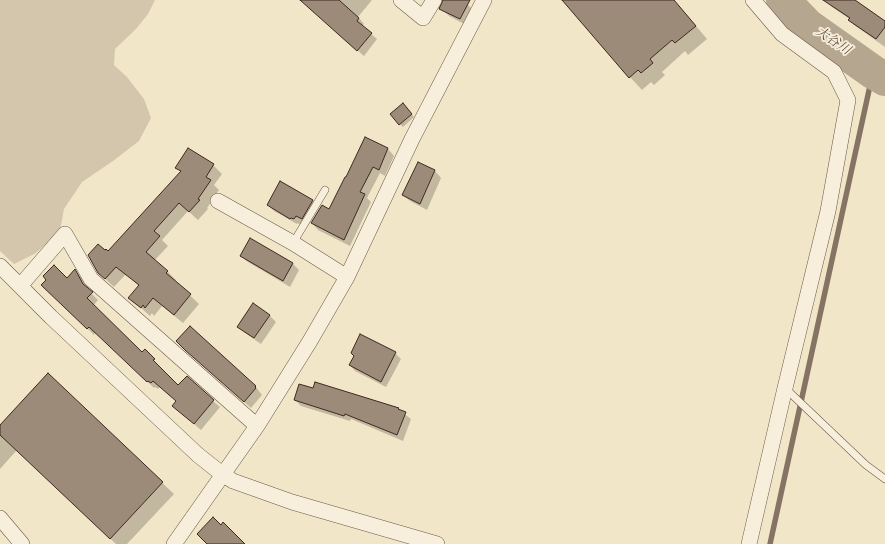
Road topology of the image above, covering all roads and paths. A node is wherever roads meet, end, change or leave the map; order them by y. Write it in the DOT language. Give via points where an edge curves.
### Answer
graph roads {
  1 [pos="401,0"];
  2 [pos="434,0"];
  3 [pos="484,0"];
  4 [pos="753,0"];
  5 [pos="325,190"];
  6 [pos="218,202"];
  7 [pos="293,243"];
  8 [pos="0,266"];
  9 [pos="347,277"];
  10 [pos="20,286"];
  11 [pos="785,388"];
  12 [pos="257,426"];
  13 [pos="222,474"];
  14 [pos="885,479"];
  15 [pos="0,518"];
  16 [pos="22,544"];
  17 [pos="174,544"];
  18 [pos="437,544"];
  19 [pos="749,544"];
  1 -- 2 [label="street" via="423,18"];
  3 -- 9 [label="street" via="412,139"];
  4 -- 11 [label="street" via="782,34 834,72 848,100 828,211"];
  5 -- 7 [label="lane"];
  6 -- 7 [label="street"];
  7 -- 9 [label="street"];
  8 -- 10 [label="street"];
  9 -- 12 [label="street"];
  10 -- 12 [label="street" via="65,234 91,279"];
  10 -- 13 [label="street" via="198,455"];
  11 -- 14 [label="lane" via="866,465"];
  11 -- 19 [label="street"];
  12 -- 13 [label="street"];
  13 -- 17 [label="street"];
  13 -- 18 [label="street" via="233,481 292,502"];
  15 -- 16 [label="street"];
}
